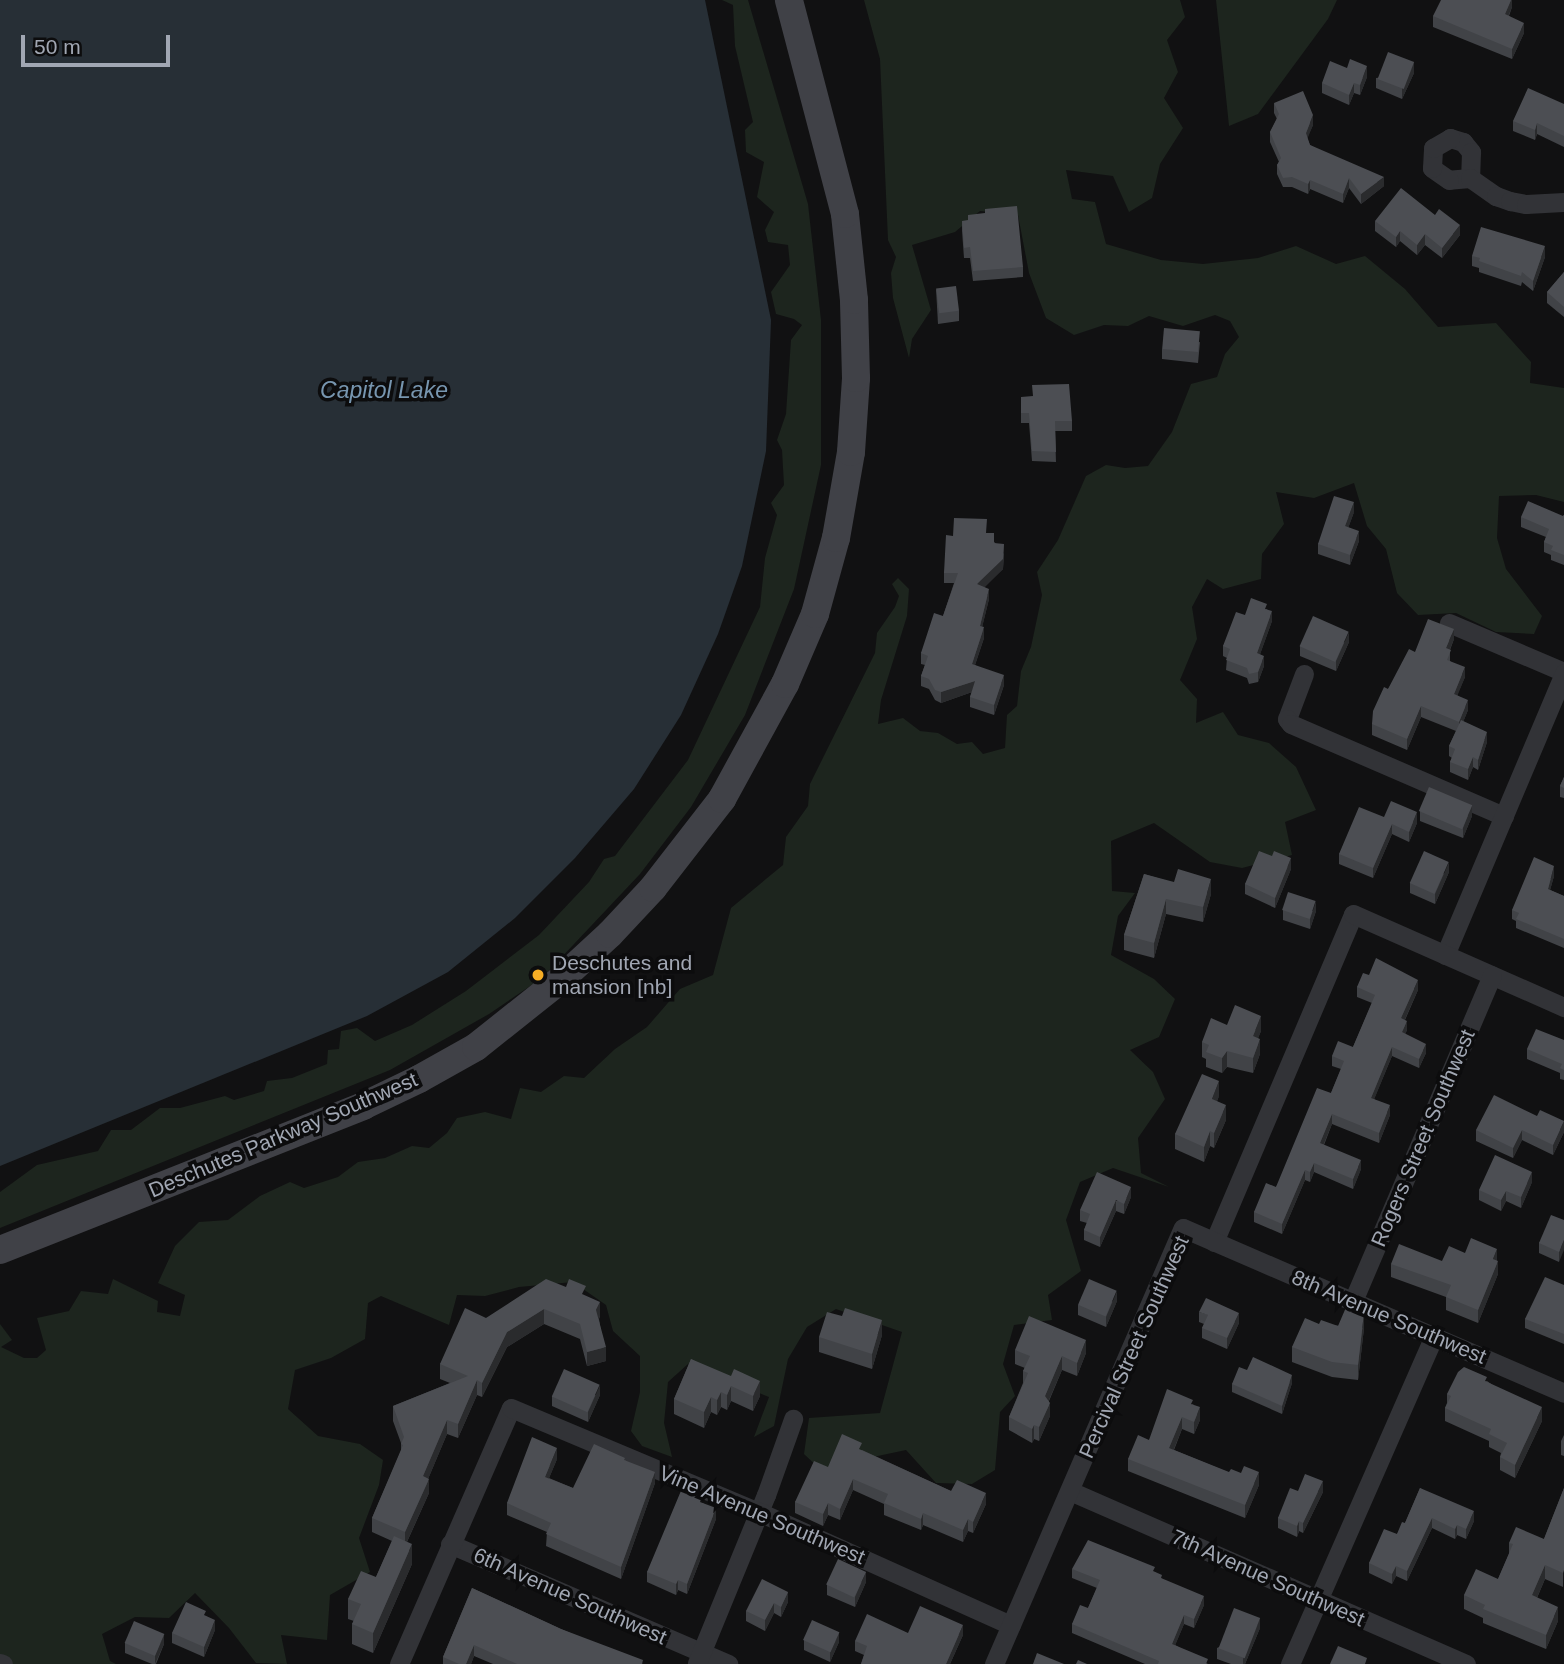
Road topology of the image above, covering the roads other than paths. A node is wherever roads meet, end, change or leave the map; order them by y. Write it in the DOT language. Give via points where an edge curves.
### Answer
graph roads {
  1 [pos="789,0"];
  2 [pos="1469,178"];
  3 [pos="1564,202"];
  4 [pos="1449,623"];
  5 [pos="1564,673"];
  6 [pos="1304,674"];
  7 [pos="1504,816"];
  8 [pos="1445,955"];
  9 [pos="1492,975"];
  10 [pos="1564,1007"];
  11 [pos="1214,1242"];
  12 [pos="0,1250"];
  13 [pos="1353,1301"];
  14 [pos="1434,1336"];
  15 [pos="1564,1392"];
  16 [pos="793,1419"];
  17 [pos="1070,1491"];
  18 [pos="759,1512"];
  19 [pos="450,1544"];
  20 [pos="1319,1600"];
  21 [pos="1011,1625"];
  22 [pos="699,1658"];
  23 [pos="398,1664"];
  24 [pos="728,1664"];
  25 [pos="994,1664"];
  26 [pos="1290,1664"];
  27 [pos="1466,1664"];
  1 -- 12 [label="street, Deschutes Parkway Southwest" via="845,214 855,300 851,452 836,538 815,614 785,684 722,799 653,888 610,934 476,1047 363,1105"];
  2 -- 3 [label="street" via="1510,201"];
  4 -- 5 [label="street"];
  5 -- 7 [label="street"];
  6 -- 7 [label="street" via="1287,719 1291,724"];
  7 -- 8 [label="street"];
  8 -- 9 [label="street"];
  8 -- 11 [label="street, Percival Street Southwest" via="1353,914"];
  9 -- 10 [label="street"];
  9 -- 13 [label="street, Rogers Street Southwest"];
  11 -- 13 [label="street, 8th Avenue Southwest"];
  11 -- 17 [label="street, Percival Street Southwest" via="1183,1228"];
  13 -- 14 [label="street, 8th Avenue Southwest"];
  14 -- 15 [label="street, 8th Avenue Southwest"];
  14 -- 20 [label="street"];
  16 -- 18 [label="street"];
  17 -- 20 [label="street, 7th Avenue Southwest"];
  17 -- 21 [label="street, Percival Street Southwest"];
  18 -- 19 [label="street, Vine Avenue Southwest" via="511,1408"];
  18 -- 21 [label="street, Vine Avenue Southwest"];
  18 -- 22 [label="street"];
  19 -- 22 [label="street, 6th Avenue Southwest"];
  19 -- 23 [label="street"];
  20 -- 26 [label="street"];
  20 -- 27 [label="street, 7th Avenue Southwest"];
  21 -- 25 [label="street, Percival Street Southwest"];
  22 -- 24 [label="street, 6th Avenue Southwest"];
}
